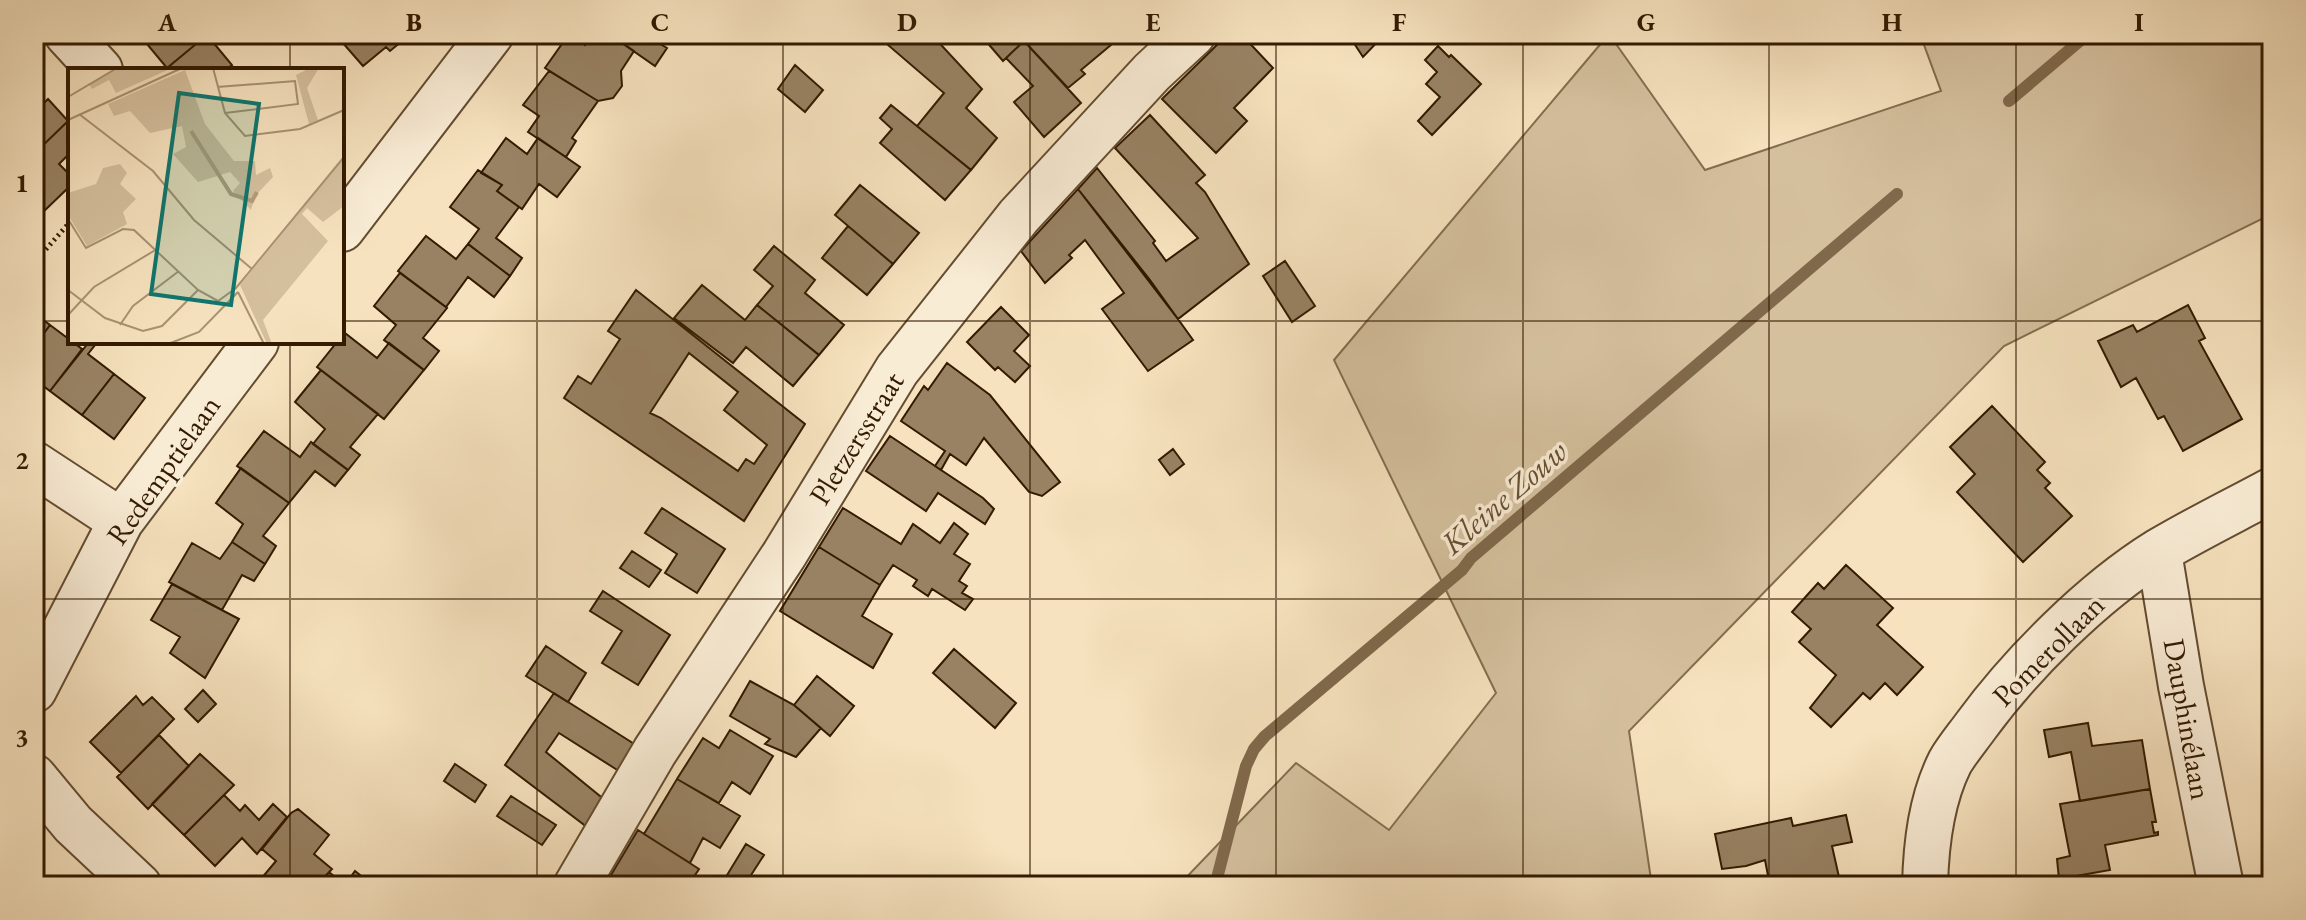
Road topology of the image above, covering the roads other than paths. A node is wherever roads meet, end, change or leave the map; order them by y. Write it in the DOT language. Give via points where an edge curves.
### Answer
graph roads {
  1 [pos="67,34"];
  2 [pos="491,34"];
  3 [pos="1193,34"];
  4 [pos="98,68"];
  5 [pos="344,226"];
  6 [pos="254,344"];
  7 [pos="34,464"];
  8 [pos="2272,490"];
  9 [pos="121,521"];
  10 [pos="2159,552"];
  11 [pos="34,690"];
  12 [pos="34,777"];
  13 [pos="139,886"];
  14 [pos="576,886"];
  15 [pos="1925,886"];
  16 [pos="2221,886"];
  1 -- 4 [label="street"];
  2 -- 5 [label="street"];
  3 -- 14 [label="street, Pletzersstraat" via="1019,216 897,370 655,751"];
  6 -- 9 [label="street, Redemptielaan"];
  7 -- 9 [label="street"];
  8 -- 10 [label="street, Pomerollaan"];
  9 -- 11 [label="street, Redemptielaan"];
  10 -- 15 [label="street, Pomerollaan" via="2069,623 2000,693 1951,761 1932,813"];
  10 -- 16 [label="street, Dauphinélaan"];
  12 -- 13 [label="street" via="73,824"];
}
